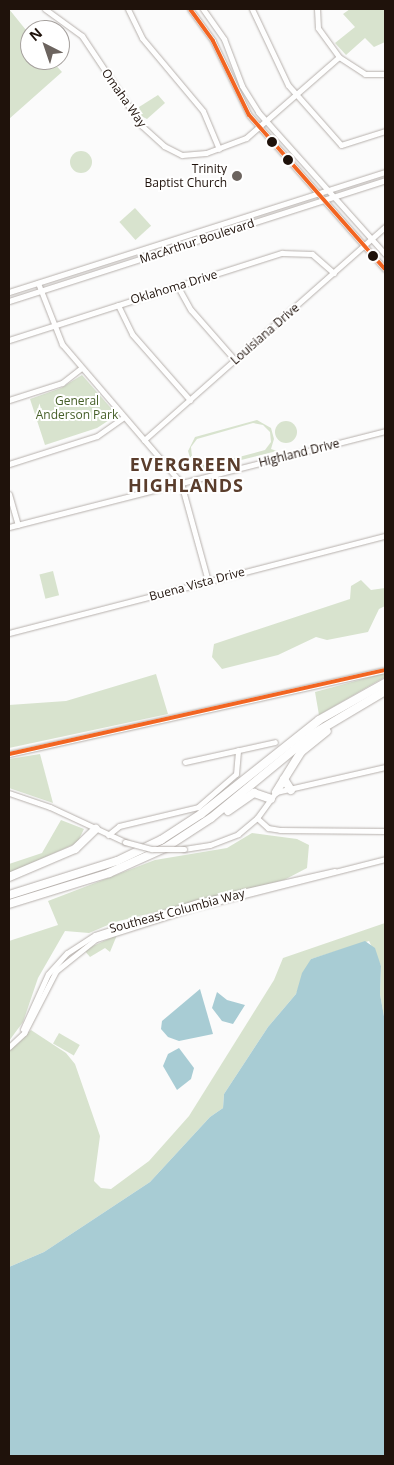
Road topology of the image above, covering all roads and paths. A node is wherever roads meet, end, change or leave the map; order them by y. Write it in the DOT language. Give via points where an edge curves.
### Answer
graph roads {
  1 [pos="45,9"];
  2 [pos="128,9"];
  3 [pos="190,9"];
  4 [pos="203,9"];
  5 [pos="252,9"];
  6 [pos="317,9"];
  7 [pos="339,57"];
  8 [pos="385,74"];
  9 [pos="296,96"];
  10 [pos="266,122"];
  11 [pos="260,128"];
  12 [pos="385,131"];
  13 [pos="220,149"];
  14 [pos="385,172"];
  15 [pos="385,180"];
  16 [pos="327,191"];
  17 [pos="317,194"];
  18 [pos="332,197"];
  19 [pos="323,200"];
  20 [pos="385,227"];
  21 [pos="371,240"];
  22 [pos="365,246"];
  23 [pos="385,254"];
  24 [pos="385,269"];
  25 [pos="334,273"];
  26 [pos="38,283"];
  27 [pos="178,286"];
  28 [pos="41,290"];
  29 [pos="9,292"];
  30 [pos="9,301"];
  31 [pos="118,305"];
  32 [pos="53,326"];
  33 [pos="9,340"];
  34 [pos="234,360"];
  35 [pos="81,368"];
  36 [pos="9,400"];
  37 [pos="190,400"];
  38 [pos="124,417"];
  39 [pos="385,431"];
  40 [pos="144,440"];
  41 [pos="9,464"];
  42 [pos="182,483"];
  43 [pos="9,494"];
  44 [pos="18,525"];
  45 [pos="9,528"];
  46 [pos="385,536"];
  47 [pos="208,582"];
  48 [pos="9,634"];
  49 [pos="385,670"];
  50 [pos="385,683"];
  51 [pos="385,691"];
  52 [pos="360,704"];
  53 [pos="275,742"];
  54 [pos="238,750"];
  55 [pos="9,754"];
  56 [pos="185,762"];
  57 [pos="385,767"];
  58 [pos="284,778"];
  59 [pos="292,790"];
  60 [pos="9,793"];
  61 [pos="273,796"];
  62 [pos="257,818"];
  63 [pos="96,829"];
  64 [pos="385,831"];
  65 [pos="192,832"];
  66 [pos="108,835"];
  67 [pos="385,859"];
  68 [pos="9,878"];
  69 [pos="9,896"];
  70 [pos="9,904"];
  71 [pos="9,1047"];
  1 -- 13 [label="street, Omaha Way" via="82,36 131,112 156,141 182,155 195,156"];
  2 -- 13 [label="street" via="142,38 203,111"];
  3 -- 11 [label="street" via="213,41 240,102"];
  4 -- 10 [label="street" via="224,39 249,100"];
  5 -- 9 [label="street" via="281,74"];
  6 -- 7 [label="street" via="318,28"];
  7 -- 8 [label="street" via="366,74"];
  7 -- 9 [label="street, Omaha Way"];
  9 -- 10 [label="street, Omaha Way"];
  9 -- 12 [label="street" via="341,145"];
  10 -- 11 [label="street, Omaha Way"];
  10 -- 16 [label="street"];
  11 -- 13 [label="street, Omaha Way" via="242,141"];
  11 -- 17 [label="street"];
  14 -- 16 [label="street, MacArthur Boulevard"];
  15 -- 18 [label="street, MacArthur Boulevard"];
  16 -- 17 [label="street, MacArthur Boulevard"];
  16 -- 18 [label="street"];
  17 -- 19 [label="street"];
  17 -- 26 [label="street, MacArthur Boulevard"];
  18 -- 19 [label="street, MacArthur Boulevard"];
  18 -- 21 [label="street"];
  19 -- 22 [label="street"];
  19 -- 28 [label="street, MacArthur Boulevard"];
  20 -- 21 [label="street, Louisiana Drive"];
  21 -- 22 [label="street, Louisiana Drive"];
  21 -- 23 [label="street"];
  22 -- 24 [label="street"];
  22 -- 25 [label="street, Louisiana Drive"];
  25 -- 27 [label="street, Oklahoma Drive" via="312,254 293,250"];
  25 -- 34 [label="street, Louisiana Drive"];
  26 -- 28 [label="street"];
  26 -- 29 [label="street, MacArthur Boulevard"];
  27 -- 31 [label="street, Oklahoma Drive"];
  27 -- 34 [label="street" via="191,310"];
  28 -- 30 [label="street, MacArthur Boulevard"];
  28 -- 32 [label="street"];
  31 -- 32 [label="street, Oklahoma Drive"];
  31 -- 37 [label="street" via="132,334"];
  32 -- 33 [label="street, Oklahoma Drive"];
  32 -- 35 [label="street"];
  34 -- 37 [label="street, Louisiana Drive"];
  35 -- 36 [label="street" via="62,383"];
  35 -- 38 [label="street"];
  37 -- 40 [label="street, Louisiana Drive"];
  38 -- 40 [label="street"];
  38 -- 41 [label="street" via="97,436"];
  39 -- 42 [label="street, Highland Drive"];
  40 -- 42 [label="street"];
  42 -- 44 [label="street, Highland Drive"];
  42 -- 47 [label="street"];
  43 -- 44 [label="street"];
  44 -- 45 [label="street, Highland Drive"];
  46 -- 47 [label="street, Buena Vista Drive"];
  47 -- 48 [label="street, Buena Vista Drive"];
  49 -- 55 [label="street"];
  50 -- 69 [label="highway" via="299,734 201,814 161,840 117,861"];
  51 -- 52 [label="highway"];
  52 -- 58 [label="highway" via="301,752"];
  52 -- 65 [label="highway" via="298,746"];
  53 -- 54 [label="street"];
  54 -- 56 [label="street"];
  54 -- 66 [label="street" via="236,774 198,807 119,826"];
  57 -- 59 [label="street"];
  58 -- 59 [label="highway"];
  58 -- 61 [label="highway"];
  59 -- 61 [label="street"];
  60 -- 63 [label="street"];
  61 -- 62 [label="street"];
  61 -- 65 [label="highway" via="254,793"];
  62 -- 64 [label="street" via="268,828 280,830"];
  62 -- 66 [label="street, bridge" via="229,838 184,849 152,849"];
  63 -- 66 [label="street"];
  63 -- 68 [label="highway" via="74,849"];
  65 -- 70 [label="highway" via="125,867"];
  67 -- 71 [label="street, Southeast Columbia Way" via="197,907 89,942 53,975 30,1022"];
}
